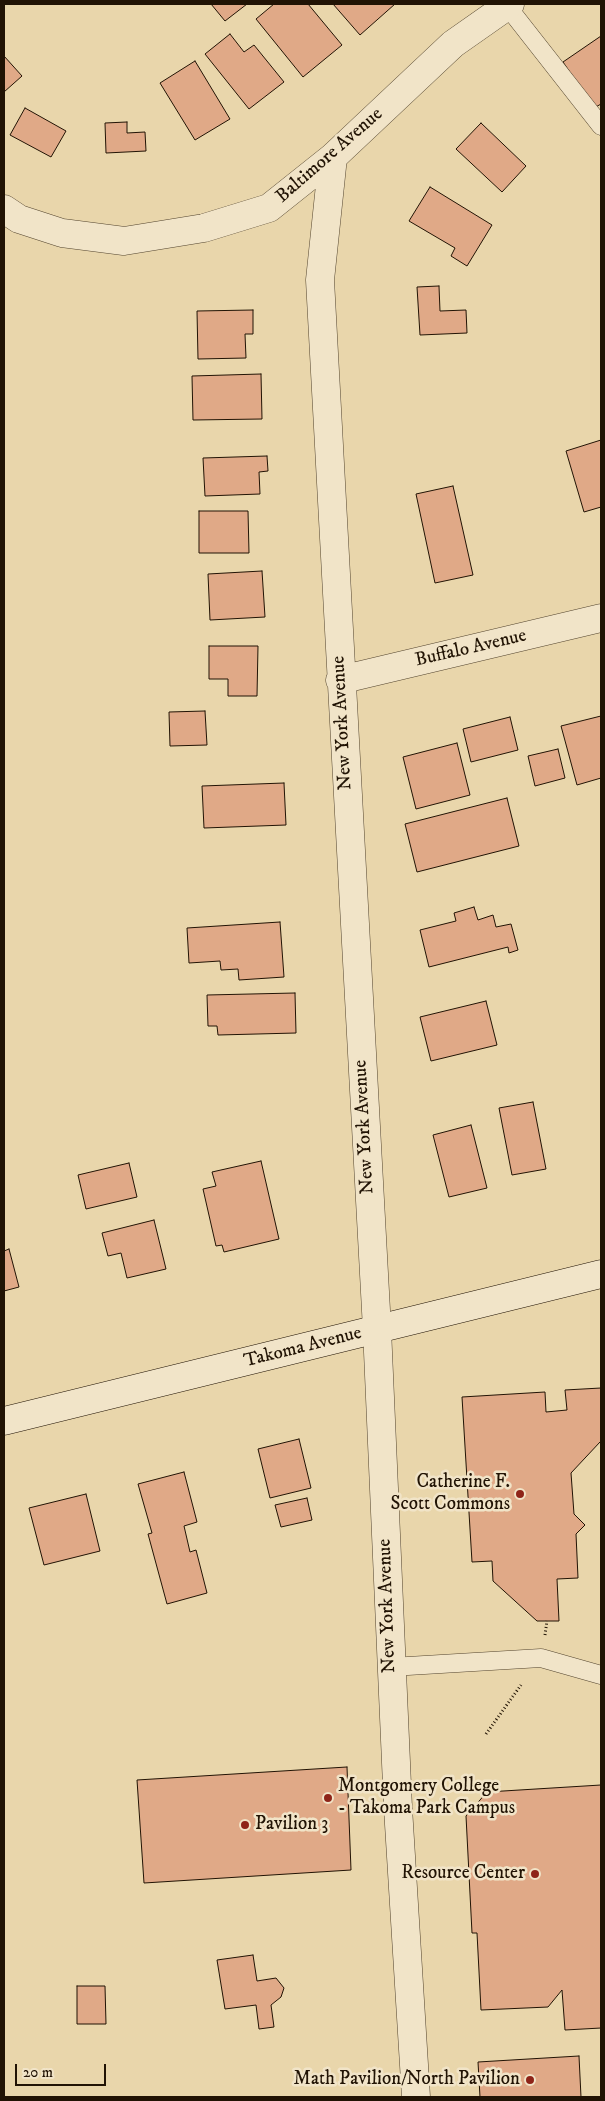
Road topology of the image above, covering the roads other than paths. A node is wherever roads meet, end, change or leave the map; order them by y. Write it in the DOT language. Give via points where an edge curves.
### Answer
graph roads {
  1 [pos="509,5"];
  2 [pos="601,126"];
  3 [pos="332,157"];
  4 [pos="4,209"];
  5 [pos="601,618"];
  6 [pos="340,680"];
  7 [pos="601,1274"];
  8 [pos="377,1329"];
  9 [pos="4,1421"];
  10 [pos="391,1667"];
  11 [pos="601,1675"];
  12 [pos="416,2097"];
  1 -- 2 [label="lane"];
  1 -- 3 [label="street, Baltimore Avenue" via="454,44"];
  3 -- 4 [label="street, Baltimore Avenue" via="270,208 204,228 124,241 62,234 20,219"];
  3 -- 6 [label="street, New York Avenue" via="320,280"];
  5 -- 6 [label="street, Buffalo Avenue"];
  6 -- 8 [label="street, New York Avenue"];
  7 -- 8 [label="street, Takoma Avenue"];
  8 -- 9 [label="street, Takoma Avenue"];
  8 -- 10 [label="street, New York Avenue"];
  10 -- 11 [label="lane" via="541,1658"];
  10 -- 12 [label="street, New York Avenue"];
}
